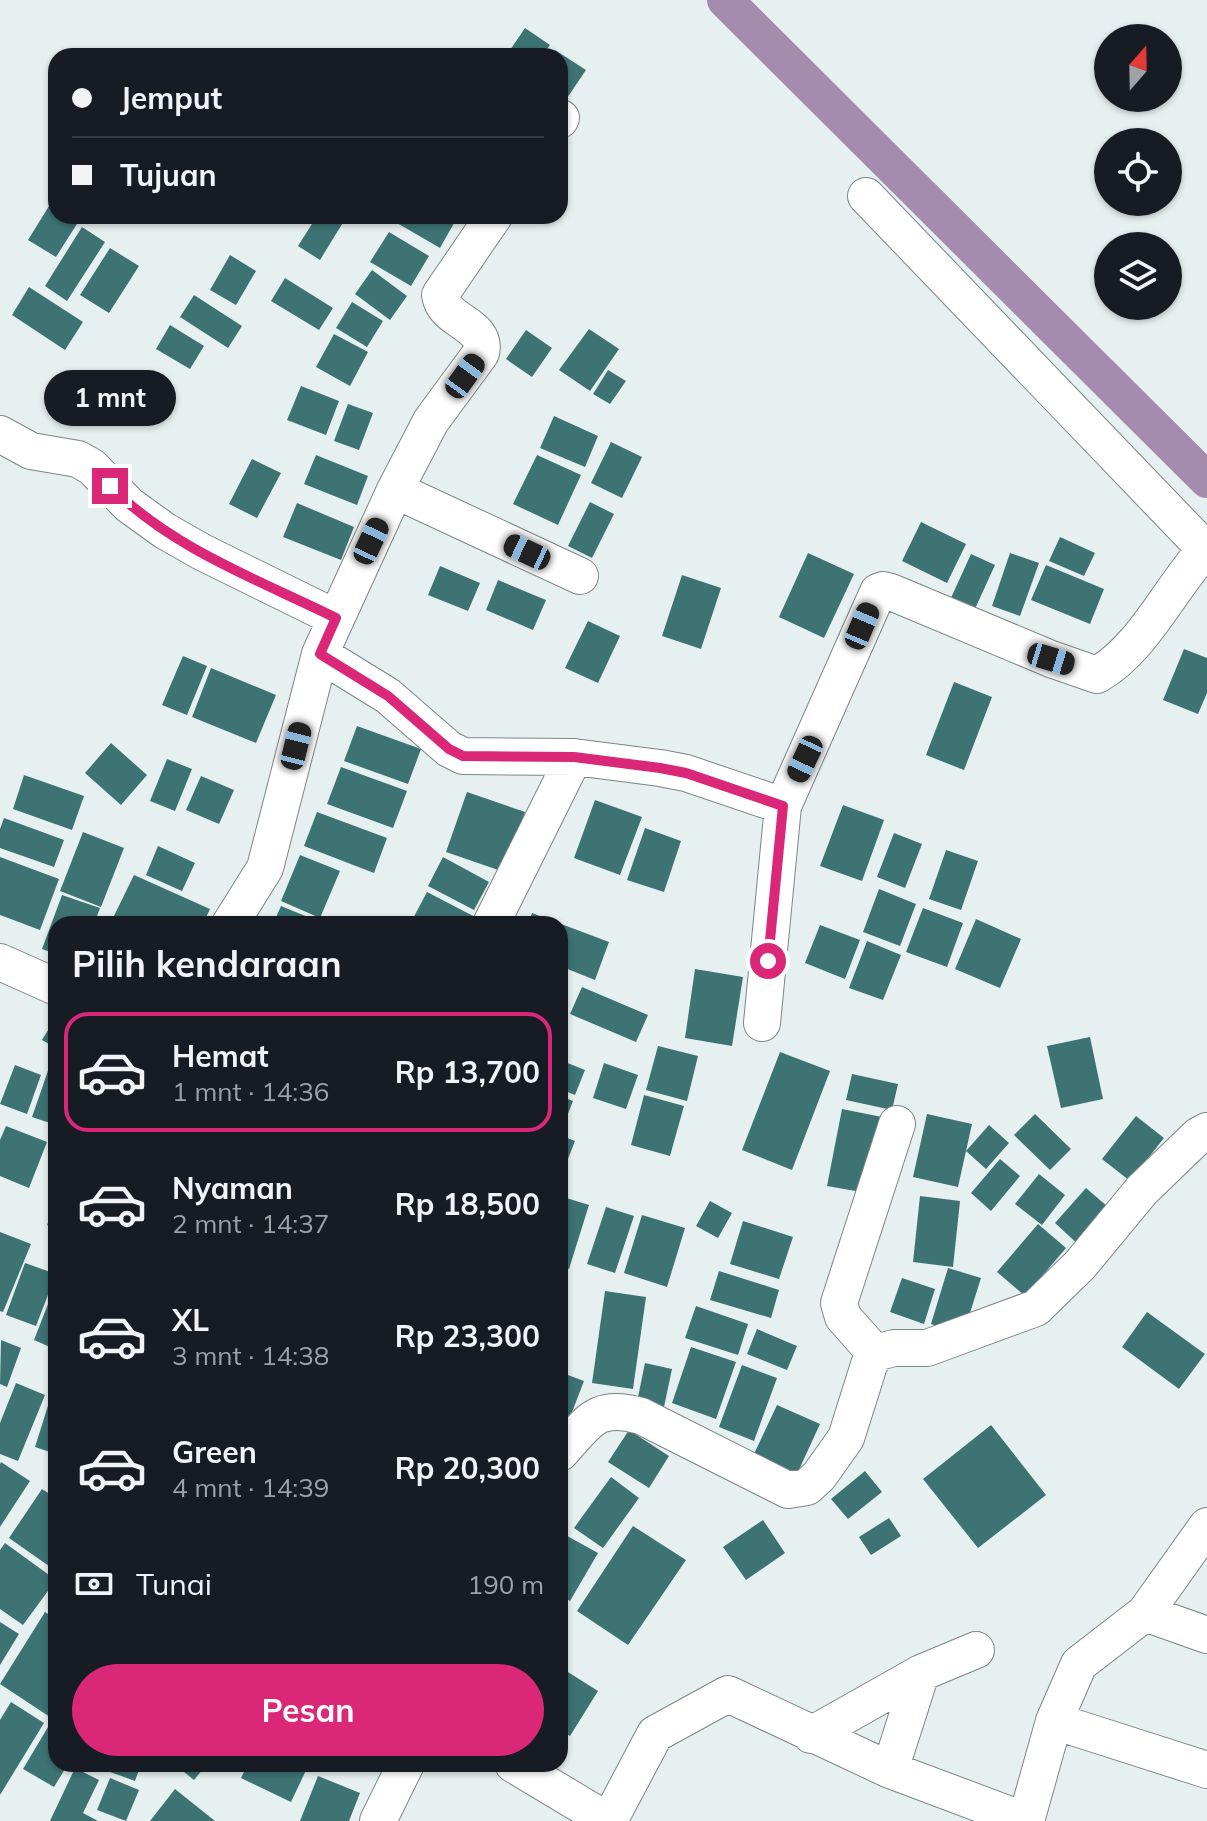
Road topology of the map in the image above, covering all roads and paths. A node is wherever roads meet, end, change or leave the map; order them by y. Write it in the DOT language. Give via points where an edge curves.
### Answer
graph roads {
  1 [pos="866,196"];
  2 [pos="489,224"];
  3 [pos="0,434"];
  4 [pos="395,490"];
  5 [pos="1206,551"];
  6 [pos="580,576"];
  7 [pos="336,618"];
  8 [pos="320,654"];
  9 [pos="574,757"];
  10 [pos="783,806"];
  11 [pos="235,916"];
  12 [pos="495,916"];
  13 [pos="0,962"];
  14 [pos="48,983"];
  15 [pos="762,1023"];
  16 [pos="897,1124"];
  17 [pos="1207,1131"];
  18 [pos="875,1353"];
  19 [pos="568,1445"];
  20 [pos="1207,1526"];
  21 [pos="1145,1613"];
  22 [pos="1207,1635"];
  23 [pos="976,1650"];
  24 [pos="921,1673"];
  25 [pos="1054,1721"];
  26 [pos="811,1735"];
  27 [pos="890,1770"];
  28 [pos="1207,1770"];
  29 [pos="402,1772"];
  30 [pos="526,1772"];
  31 [pos="378,1821"];
  32 [pos="609,1821"];
  33 [pos="1026,1821"];
  1 -- 5 [label="street"];
  2 -- 4 [label="street" via="440,295 448,312 480,334 481,353 431,421"];
  3 -- 7 [label="street" via="31,451 78,459 165,531"];
  4 -- 6 [label="street"];
  4 -- 7 [label="street"];
  5 -- 10 [label="street" via="1116,664 1097,675 891,592 878,592"];
  7 -- 8 [label="street"];
  8 -- 9 [label="street" via="388,696 463,756"];
  8 -- 11 [label="street" via="265,868"];
  9 -- 10 [label="street" via="686,773"];
  9 -- 12 [label="street"];
  10 -- 15 [label="street"];
  13 -- 14 [label="street"];
  16 -- 18 [label="street" via="839,1303 843,1317"];
  17 -- 18 [label="street" via="1142,1190 1036,1308 927,1348"];
  18 -- 19 [label="street" via="846,1438 807,1487 788,1490 618,1409 595,1416"];
  20 -- 21 [label="street"];
  21 -- 22 [label="street"];
  21 -- 25 [label="street" via="1079,1664"];
  23 -- 24 [label="street"];
  24 -- 26 [label="street"];
  24 -- 27 [label="street"];
  25 -- 28 [label="street"];
  25 -- 33 [label="street"];
  26 -- 27 [label="street"];
  26 -- 32 [label="street" via="728,1694 655,1734"];
  27 -- 33 [label="street"];
  29 -- 31 [label="street"];
  30 -- 32 [label="street"];
}
